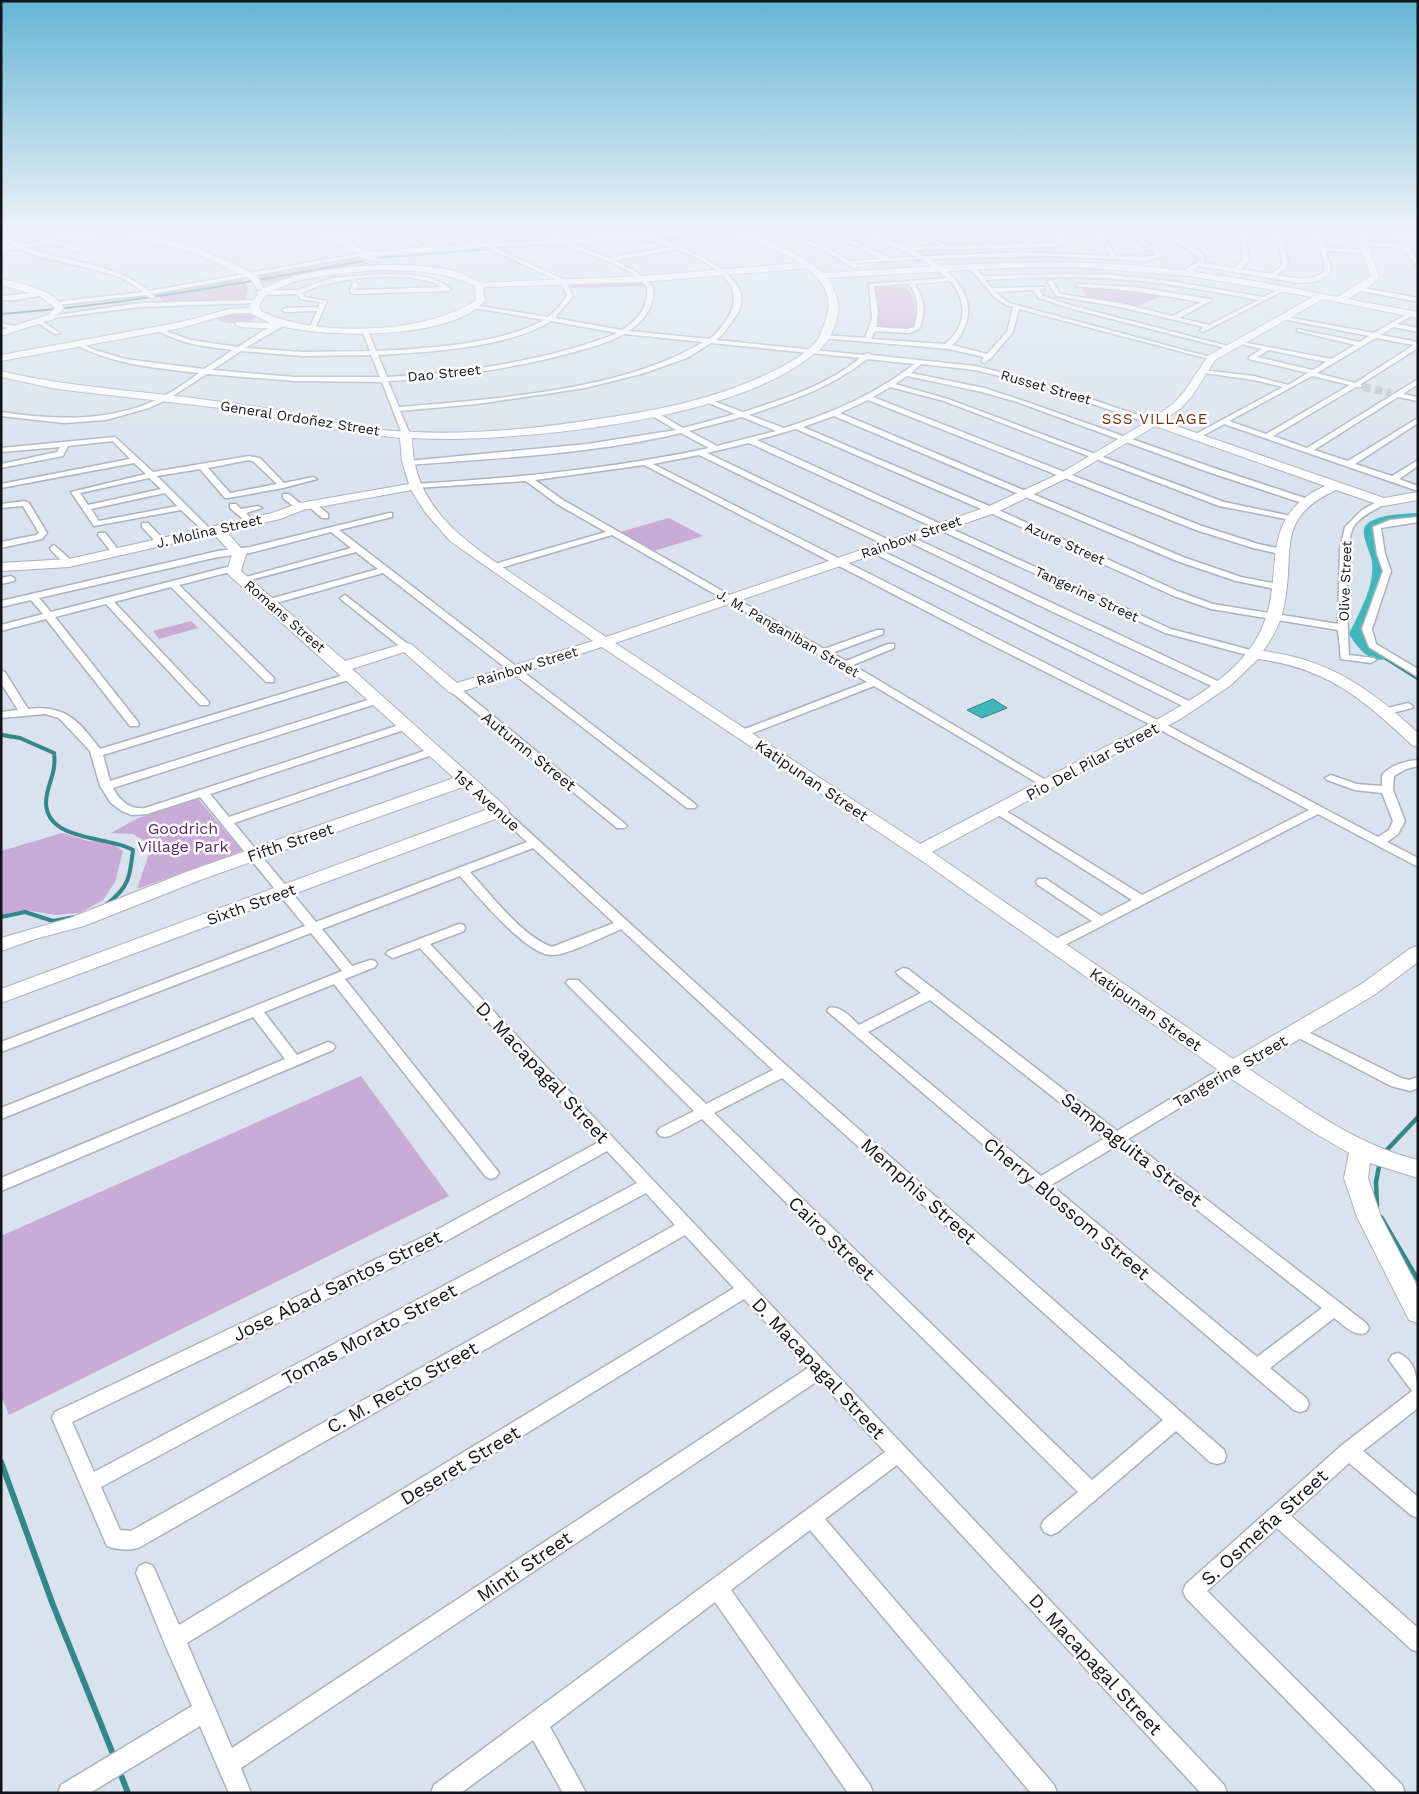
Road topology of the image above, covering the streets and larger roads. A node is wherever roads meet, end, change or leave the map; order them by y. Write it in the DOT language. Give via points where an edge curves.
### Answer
graph roads {
  1 [pos="50,314"];
  2 [pos="223,314"];
  3 [pos="255,314"];
  4 [pos="263,314"];
  5 [pos="319,314"];
  6 [pos="460,314"];
  7 [pos="518,314"];
  8 [pos="556,314"];
  9 [pos="644,314"];
  10 [pos="735,314"];
  11 [pos="833,314"];
  12 [pos="877,314"];
  13 [pos="922,314"];
  14 [pos="966,314"];
  15 [pos="1015,314"];
  16 [pos="1042,314"];
  17 [pos="1098,314"];
  18 [pos="1156,314"];
  19 [pos="1182,314"];
  20 [pos="1236,314"];
  21 [pos="1289,314"];
  22 [pos="1414,314"];
  23 [pos="1283,317"];
  24 [pos="308,318"];
  25 [pos="317,318"];
  26 [pos="1173,318"];
  27 [pos="549,319"];
  28 [pos="38,321"];
  29 [pos="280,325"];
  30 [pos="1392,325"];
  31 [pos="1210,327"];
  32 [pos="874,328"];
  33 [pos="312,329"];
  34 [pos="2,330"];
  35 [pos="161,330"];
  36 [pos="1299,330"];
  37 [pos="1418,330"];
  38 [pos="366,332"];
  39 [pos="624,332"];
  40 [pos="57,333"];
  41 [pos="1374,336"];
  42 [pos="824,337"];
  43 [pos="1190,337"];
  44 [pos="712,340"];
  45 [pos="867,340"];
  46 [pos="1239,342"];
  47 [pos="1360,344"];
  48 [pos="1418,344"];
  49 [pos="80,345"];
  50 [pos="948,345"];
  51 [pos="1229,347"];
  52 [pos="1268,348"];
  53 [pos="240,349"];
  54 [pos="813,350"];
  55 [pos="376,354"];
  56 [pos="868,355"];
  57 [pos="989,357"];
  58 [pos="1211,358"];
  59 [pos="1,360"];
  60 [pos="921,361"];
  61 [pos="1332,361"];
  62 [pos="975,368"];
  63 [pos="205,371"];
  64 [pos="1204,371"];
  65 [pos="1313,373"];
  66 [pos="1,374"];
  67 [pos="907,374"];
  68 [pos="385,379"];
  69 [pos="1418,381"];
  70 [pos="889,385"];
  71 [pos="1360,385"];
  72 [pos="1289,387"];
  73 [pos="1398,394"];
  74 [pos="866,397"];
  75 [pos="165,398"];
  76 [pos="1418,399"];
  77 [pos="706,400"];
  78 [pos="398,409"];
  79 [pos="834,413"];
  80 [pos="1,414"];
  81 [pos="653,414"];
  82 [pos="744,415"];
  83 [pos="1418,420"];
  84 [pos="1154,422"];
  85 [pos="1224,422"];
  86 [pos="797,427"];
  87 [pos="683,431"];
  88 [pos="784,431"];
  89 [pos="406,434"];
  90 [pos="1196,436"];
  91 [pos="1268,436"];
  92 [pos="750,440"];
  93 [pos="1125,440"];
  94 [pos="66,443"];
  95 [pos="716,449"];
  96 [pos="1,450"];
  97 [pos="1309,450"];
  98 [pos="701,453"];
  99 [pos="1097,457"];
  100 [pos="136,460"];
  101 [pos="1418,462"];
  102 [pos="408,463"];
  103 [pos="646,463"];
  104 [pos="1349,464"];
  105 [pos="1,466"];
  106 [pos="202,466"];
  107 [pos="152,475"];
  108 [pos="1065,475"];
  109 [pos="313,479"];
  110 [pos="529,479"];
  111 [pos="1393,479"];
  112 [pos="1336,485"];
  113 [pos="1,486"];
  114 [pos="283,486"];
  115 [pos="415,486"];
  116 [pos="1418,489"];
  117 [pos="168,490"];
  118 [pos="1027,493"];
  119 [pos="286,496"];
  120 [pos="1418,496"];
  121 [pos="1305,501"];
  122 [pos="1384,502"];
  123 [pos="306,505"];
  124 [pos="1,506"];
  125 [pos="233,506"];
  126 [pos="184,507"];
  127 [pos="85,508"];
  128 [pos="258,508"];
  129 [pos="991,510"];
  130 [pos="241,512"];
  131 [pos="389,515"];
  132 [pos="325,516"];
  133 [pos="1291,518"];
  134 [pos="1418,519"];
  135 [pos="250,522"];
  136 [pos="145,525"];
  137 [pos="940,527"];
  138 [pos="333,530"];
  139 [pos="213,531"];
  140 [pos="614,532"];
  141 [pos="102,535"];
  142 [pos="908,538"];
  143 [pos="160,542"];
  144 [pos="890,544"];
  145 [pos="1,545"];
  146 [pos="54,548"];
  147 [pos="358,549"];
  148 [pos="874,550"];
  149 [pos="238,551"];
  150 [pos="116,552"];
  151 [pos="1284,552"];
  152 [pos="838,562"];
  153 [pos="68,563"];
  154 [pos="1,567"];
  155 [pos="494,567"];
  156 [pos="384,570"];
  157 [pos="239,574"];
  158 [pos="173,584"];
  159 [pos="1280,586"];
  160 [pos="33,596"];
  161 [pos="345,598"];
  162 [pos="729,599"];
  163 [pos="108,601"];
  164 [pos="269,602"];
  165 [pos="1,604"];
  166 [pos="48,616"];
  167 [pos="1274,618"];
  168 [pos="1,628"];
  169 [pos="1343,628"];
  170 [pos="880,632"];
  171 [pos="604,642"];
  172 [pos="891,646"];
  173 [pos="406,647"];
  174 [pos="823,653"];
  175 [pos="1255,654"];
  176 [pos="1371,660"];
  177 [pos="844,665"];
  178 [pos="514,670"];
  179 [pos="347,671"];
  180 [pos="1,674"];
  181 [pos="1418,674"];
  182 [pos="270,680"];
  183 [pos="874,683"];
  184 [pos="1220,686"];
  185 [pos="454,689"];
  186 [pos="378,700"];
  187 [pos="204,703"];
  188 [pos="1192,706"];
  189 [pos="1408,706"];
  190 [pos="1384,712"];
  191 [pos="25,713"];
  192 [pos="1,715"];
  193 [pos="134,724"];
  194 [pos="1158,725"];
  195 [pos="406,726"];
  196 [pos="741,734"];
  197 [pos="1418,742"];
  198 [pos="434,751"];
  199 [pos="97,753"];
  200 [pos="1418,763"];
  201 [pos="1331,778"];
  202 [pos="466,780"];
  203 [pos="1048,785"];
  204 [pos="106,786"];
  205 [pos="1387,790"];
  206 [pos="203,793"];
  207 [pos="691,806"];
  208 [pos="1000,810"];
  209 [pos="1317,810"];
  210 [pos="500,811"];
  211 [pos="226,822"];
  212 [pos="621,826"];
  213 [pos="1379,842"];
  214 [pos="535,843"];
  215 [pos="919,852"];
  216 [pos="254,855"];
  217 [pos="1418,862"];
  218 [pos="462,871"];
  219 [pos="1042,882"];
  220 [pos="284,892"];
  221 [pos="1141,900"];
  222 [pos="1101,921"];
  223 [pos="622,924"];
  224 [pos="315,926"];
  225 [pos="459,928"];
  226 [pos="422,943"];
  227 [pos="1,944"];
  228 [pos="1054,946"];
  229 [pos="1418,952"];
  230 [pos="393,954"];
  231 [pos="370,964"];
  232 [pos="350,971"];
  233 [pos="903,972"];
  234 [pos="336,977"];
  235 [pos="573,984"];
  236 [pos="930,994"];
  237 [pos="1,996"];
  238 [pos="254,1010"];
  239 [pos="834,1011"];
  240 [pos="859,1031"];
  241 [pos="1298,1032"];
  242 [pos="1,1047"];
  243 [pos="328,1047"];
  244 [pos="294,1062"];
  245 [pos="1232,1069"];
  246 [pos="783,1071"];
  247 [pos="1414,1084"];
  248 [pos="703,1112"];
  249 [pos="1,1114"];
  250 [pos="665,1132"];
  251 [pos="1117,1137"];
  252 [pos="610,1143"];
  253 [pos="1377,1156"];
  254 [pos="1418,1169"];
  255 [pos="491,1173"];
  256 [pos="649,1184"];
  257 [pos="1039,1184"];
  258 [pos="1,1186"];
  259 [pos="687,1226"];
  260 [pos="746,1289"];
  261 [pos="1334,1308"];
  262 [pos="1418,1313"];
  263 [pos="1360,1328"];
  264 [pos="1398,1360"];
  265 [pos="1258,1367"];
  266 [pos="821,1369"];
  267 [pos="1418,1386"];
  268 [pos="1418,1397"];
  269 [pos="1300,1404"];
  270 [pos="1176,1420"];
  271 [pos="1349,1451"];
  272 [pos="899,1453"];
  273 [pos="1217,1456"];
  274 [pos="89,1484"];
  275 [pos="1090,1492"];
  276 [pos="1418,1508"];
  277 [pos="1277,1516"];
  278 [pos="811,1517"];
  279 [pos="1050,1526"];
  280 [pos="146,1573"];
  281 [pos="717,1587"];
  282 [pos="173,1640"];
  283 [pos="1418,1642"];
  284 [pos="204,1711"];
  285 [pos="537,1725"];
  286 [pos="227,1764"];
  287 [pos="69,1793"];
  288 [pos="240,1793"];
  289 [pos="442,1793"];
  290 [pos="575,1793"];
  291 [pos="862,1793"];
  292 [pos="1046,1793"];
  293 [pos="1216,1793"];
  294 [pos="1394,1793"];
  1 -- 28 [label="street"];
  2 -- 35 [label="street" via="216,320"];
  3 -- 29 [label="street" via="256,321 236,324"];
  4 -- 29 [label="street"];
  5 -- 25 [label="street"];
  6 -- 38 [label="street" via="431,323"];
  7 -- 27 [label="street, Russet Street"];
  8 -- 27 [label="street"];
  9 -- 39 [label="street, Dao Street"];
  10 -- 44 [label="street" via="725,329"];
  11 -- 42 [label="street, General Ordoñez Street"];
  12 -- 32 [label="street"];
  13 -- 32 [label="street" via="917,328 909,331"];
  14 -- 50 [label="street" via="956,341"];
  15 -- 57 [label="street" via="1010,332"];
  16 -- 58 [label="street"];
  17 -- 43 [label="street"];
  18 -- 26 [label="street"];
  19 -- 26 [label="street"];
  20 -- 31 [label="street"];
  21 -- 23 [label="street"];
  22 -- 30 [label="street"];
  23 -- 41 [label="street"];
  23 -- 46 [label="street"];
  24 -- 25 [label="street"];
  25 -- 33 [label="street"];
  26 -- 31 [label="street"];
  27 -- 39 [label="street, Russet Street"];
  27 -- 55 [label="street" via="492,340"];
  28 -- 34 [label="street"];
  28 -- 40 [label="street"];
  29 -- 33 [label="street"];
  29 -- 38 [label="street" via="319,332"];
  29 -- 53 [label="street"];
  30 -- 37 [label="street"];
  30 -- 41 [label="street"];
  31 -- 43 [label="street"];
  32 -- 45 [label="street"];
  33 -- 38 [label="street"];
  35 -- 49 [label="street"];
  35 -- 53 [label="street"];
  36 -- 47 [label="street"];
  38 -- 55 [label="street, Katipunan Street"];
  39 -- 44 [label="street, Russet Street"];
  39 -- 68 [label="street, Dao Street" via="581,348 532,360 479,370"];
  41 -- 47 [label="street"];
  41 -- 48 [label="street"];
  42 -- 45 [label="street"];
  42 -- 54 [label="street, General Ordoñez Street"];
  43 -- 51 [label="street"];
  44 -- 54 [label="street, Russet Street"];
  44 -- 78 [label="street" via="688,354 610,381 509,398"];
  45 -- 50 [label="street"];
  46 -- 51 [label="street"];
  46 -- 52 [label="street"];
  47 -- 61 [label="street"];
  48 -- 71 [label="street"];
  49 -- 59 [label="street"];
  49 -- 63 [label="street, Dao Street" via="129,361"];
  50 -- 57 [label="street"];
  51 -- 58 [label="street"];
  52 -- 61 [label="street"];
  52 -- 65 [label="street" via="1251,358"];
  53 -- 55 [label="street" via="304,354"];
  53 -- 63 [label="street"];
  54 -- 56 [label="street, Russet Street"];
  54 -- 77 [label="street, General Ordoñez Street" via="767,378"];
  55 -- 68 [label="street, Katipunan Street"];
  56 -- 60 [label="street, Russet Street"];
  56 -- 82 [label="street" via="840,376 810,391"];
  57 -- 62 [label="street"];
  58 -- 64 [label="street, Rainbow Street"];
  60 -- 62 [label="street, Russet Street"];
  60 -- 67 [label="street"];
  61 -- 65 [label="street"];
  62 -- 84 [label="street, Russet Street" via="1042,384"];
  63 -- 68 [label="street, Dao Street" via="300,380"];
  63 -- 75 [label="street"];
  64 -- 72 [label="street"];
  64 -- 84 [label="street, Rainbow Street" via="1177,406"];
  65 -- 71 [label="street"];
  65 -- 72 [label="street"];
  66 -- 75 [label="street, General Ordoñez Street" via="31,382"];
  67 -- 70 [label="street"];
  67 -- 93 [label="street" via="984,390"];
  68 -- 78 [label="street, Katipunan Street"];
  69 -- 73 [label="street"];
  70 -- 74 [label="street"];
  70 -- 99 [label="street" via="946,400"];
  71 -- 91 [label="street"];
  72 -- 85 [label="street"];
  73 -- 76 [label="street"];
  73 -- 97 [label="street"];
  74 -- 79 [label="street"];
  74 -- 108 [label="street"];
  75 -- 80 [label="street" via="129,412 86,420 43,420"];
  75 -- 89 [label="street, General Ordoñez Street" via="261,410 344,428"];
  77 -- 81 [label="street, General Ordoñez Street"];
  77 -- 82 [label="street"];
  78 -- 89 [label="street, Katipunan Street"];
  79 -- 86 [label="street"];
  79 -- 118 [label="street"];
  81 -- 87 [label="street"];
  81 -- 89 [label="street, General Ordoñez Street" via="521,433 472,436"];
  82 -- 87 [label="street"];
  82 -- 88 [label="street"];
  83 -- 104 [label="street"];
  84 -- 90 [label="street, Russet Street"];
  84 -- 93 [label="street, Rainbow Street"];
  85 -- 90 [label="street"];
  85 -- 91 [label="street"];
  86 -- 88 [label="street"];
  86 -- 129 [label="street, Azure Street"];
  87 -- 95 [label="street"];
  87 -- 102 [label="street" via="596,447"];
  88 -- 92 [label="street"];
  89 -- 102 [label="street, Katipunan Street"];
  90 -- 112 [label="street, Russet Street"];
  91 -- 97 [label="street"];
  92 -- 95 [label="street"];
  92 -- 137 [label="street, Tangerine Street"];
  93 -- 99 [label="street, Rainbow Street"];
  93 -- 121 [label="street"];
  94 -- 96 [label="street"];
  94 -- 100 [label="street" via="116,439"];
  94 -- 105 [label="street" via="60,454"];
  95 -- 98 [label="street"];
  97 -- 104 [label="street"];
  98 -- 103 [label="street"];
  98 -- 144 [label="street"];
  99 -- 108 [label="street, Rainbow Street"];
  99 -- 133 [label="street" via="1222,504"];
  100 -- 107 [label="street"];
  100 -- 113 [label="street"];
  101 -- 111 [label="street"];
  102 -- 115 [label="street, Katipunan Street"];
  103 -- 110 [label="street"];
  103 -- 152 [label="street"];
  104 -- 111 [label="street"];
  106 -- 107 [label="street"];
  106 -- 114 [label="street" via="251,458"];
  106 -- 114 [label="street" via="228,496"];
  107 -- 117 [label="street"];
  107 -- 127 [label="street" via="76,491"];
  108 -- 118 [label="street, Rainbow Street"];
  108 -- 151 [label="street" via="1223,536"];
  109 -- 114 [label="street"];
  110 -- 115 [label="street"];
  110 -- 140 [label="street, J. M. Panganiban Street" via="560,502"];
  111 -- 116 [label="street"];
  112 -- 121 [label="street"];
  112 -- 122 [label="street, Russet Street"];
  115 -- 123 [label="street, J. Molina Street"];
  115 -- 155 [label="street, Katipunan Street" via="427,509 447,531"];
  117 -- 126 [label="street"];
  117 -- 127 [label="street"];
  118 -- 129 [label="street, Rainbow Street"];
  118 -- 159 [label="street" via="1180,560 1239,579"];
  119 -- 123 [label="street"];
  120 -- 122 [label="street, Olive Street"];
  121 -- 133 [label="street"];
  122 -- 169 [label="street, Olive Street" via="1360,516 1349,527"];
  123 -- 132 [label="street"];
  123 -- 135 [label="street, J. Molina Street"];
  124 -- 145 [label="street" via="25,503 43,534"];
  125 -- 130 [label="street"];
  126 -- 127 [label="street" via="103,524 96,523"];
  126 -- 139 [label="street"];
  128 -- 130 [label="street"];
  129 -- 137 [label="street, Rainbow Street"];
  129 -- 167 [label="street, Azure Street" via="1177,594 1211,606"];
  130 -- 135 [label="street"];
  131 -- 138 [label="street"];
  133 -- 151 [label="street, Pio Del Pilar Street"];
  134 -- 181 [label="street" via="1377,527 1381,554 1388,570 1378,590 1367,629 1372,645"];
  135 -- 139 [label="street, J. Molina Street"];
  136 -- 143 [label="street"];
  137 -- 142 [label="street, Rainbow Street"];
  137 -- 175 [label="street, Tangerine Street" via="1168,631"];
  138 -- 147 [label="street"];
  138 -- 149 [label="street"];
  139 -- 143 [label="street, J. Molina Street"];
  139 -- 149 [label="street"];
  140 -- 155 [label="street"];
  140 -- 162 [label="street, J. M. Panganiban Street"];
  141 -- 150 [label="street"];
  142 -- 144 [label="street, Rainbow Street"];
  142 -- 184 [label="street"];
  143 -- 150 [label="street, J. Molina Street"];
  144 -- 148 [label="street, Rainbow Street"];
  146 -- 153 [label="street"];
  147 -- 156 [label="street"];
  147 -- 157 [label="street"];
  148 -- 152 [label="street, Rainbow Street"];
  148 -- 188 [label="street"];
  149 -- 157 [label="street, Romans Street"];
  149 -- 160 [label="street"];
  150 -- 153 [label="street, J. Molina Street"];
  151 -- 159 [label="street, Pio Del Pilar Street"];
  152 -- 162 [label="street, Rainbow Street"];
  152 -- 194 [label="street"];
  153 -- 154 [label="street, J. Molina Street"];
  155 -- 171 [label="street, Katipunan Street"];
  156 -- 164 [label="street"];
  156 -- 178 [label="street"];
  157 -- 158 [label="street"];
  157 -- 164 [label="street, Romans Street"];
  158 -- 163 [label="street"];
  158 -- 182 [label="street"];
  159 -- 167 [label="street, Pio Del Pilar Street"];
  160 -- 165 [label="street"];
  160 -- 166 [label="street"];
  161 -- 173 [label="street, Autumn Street"];
  162 -- 171 [label="street, Rainbow Street"];
  162 -- 174 [label="street, J. M. Panganiban Street"];
  163 -- 166 [label="street"];
  163 -- 187 [label="street"];
  164 -- 179 [label="street, Romans Street"];
  166 -- 168 [label="street"];
  166 -- 193 [label="street"];
  167 -- 169 [label="street, Azure Street"];
  167 -- 175 [label="street, Pio Del Pilar Street"];
  169 -- 176 [label="street, Olive Street" via="1344,656"];
  170 -- 174 [label="street"];
  171 -- 178 [label="street, Rainbow Street"];
  171 -- 196 [label="street, Katipunan Street"];
  172 -- 177 [label="street"];
  173 -- 179 [label="street"];
  173 -- 185 [label="street, Autumn Street"];
  174 -- 177 [label="street, J. M. Panganiban Street"];
  175 -- 184 [label="street, Pio Del Pilar Street"];
  175 -- 190 [label="street, Tangerine Street" via="1278,657 1332,674 1354,686"];
  177 -- 183 [label="street, J. M. Panganiban Street"];
  178 -- 185 [label="street, Rainbow Street"];
  178 -- 207 [label="street"];
  179 -- 186 [label="street, 1st Avenue"];
  179 -- 199 [label="street"];
  180 -- 191 [label="street"];
  183 -- 196 [label="street"];
  183 -- 203 [label="street, J. M. Panganiban Street"];
  184 -- 188 [label="street, Pio Del Pilar Street"];
  185 -- 212 [label="street, Autumn Street"];
  186 -- 195 [label="street, 1st Avenue"];
  186 -- 204 [label="street"];
  188 -- 194 [label="street, Pio Del Pilar Street"];
  189 -- 190 [label="street"];
  190 -- 197 [label="street, Tangerine Street"];
  191 -- 192 [label="street"];
  191 -- 199 [label="street" via="59,713"];
  194 -- 203 [label="street, Pio Del Pilar Street"];
  194 -- 209 [label="street"];
  195 -- 198 [label="street, 1st Avenue"];
  195 -- 206 [label="street"];
  196 -- 215 [label="street, Katipunan Street"];
  198 -- 202 [label="street, 1st Avenue"];
  198 -- 211 [label="street"];
  199 -- 204 [label="street"];
  200 -- 205 [label="street" via="1401,767 1388,775"];
  201 -- 205 [label="street" via="1355,787"];
  202 -- 210 [label="street, 1st Avenue"];
  202 -- 216 [label="street, Fifth Street"];
  203 -- 208 [label="street, Pio Del Pilar Street"];
  204 -- 206 [label="street" via="118,804 135,813"];
  205 -- 213 [label="street" via="1399,821 1394,832"];
  206 -- 211 [label="street"];
  208 -- 215 [label="street, Pio Del Pilar Street"];
  208 -- 221 [label="street"];
  209 -- 213 [label="street"];
  209 -- 221 [label="street"];
  210 -- 214 [label="street, 1st Avenue"];
  210 -- 220 [label="street, Sixth Street"];
  211 -- 216 [label="street"];
  213 -- 217 [label="street"];
  214 -- 218 [label="street"];
  214 -- 223 [label="street, 1st Avenue"];
  215 -- 228 [label="street, Katipunan Street"];
  216 -- 220 [label="street"];
  216 -- 227 [label="street, Fifth Street" via="77,922"];
  218 -- 223 [label="street" via="526,937 551,952"];
  218 -- 224 [label="street"];
  219 -- 222 [label="street"];
  220 -- 224 [label="street"];
  220 -- 237 [label="street, Sixth Street"];
  221 -- 222 [label="street"];
  222 -- 228 [label="street"];
  223 -- 246 [label="street, Memphis Street"];
  224 -- 232 [label="street"];
  224 -- 242 [label="street"];
  225 -- 226 [label="street"];
  226 -- 230 [label="street"];
  226 -- 252 [label="street, D. Macapagal Street"];
  228 -- 245 [label="street, Katipunan Street"];
  229 -- 241 [label="street, Tangerine Street" via="1367,990"];
  231 -- 232 [label="street"];
  232 -- 234 [label="street"];
  233 -- 236 [label="street, Sampaguita Street"];
  234 -- 238 [label="street"];
  234 -- 255 [label="street"];
  235 -- 248 [label="street, Cairo Street"];
  236 -- 240 [label="street"];
  236 -- 251 [label="street, Sampaguita Street"];
  238 -- 244 [label="street"];
  238 -- 249 [label="street"];
  239 -- 240 [label="street, Cherry Blossom Street"];
  240 -- 257 [label="street, Cherry Blossom Street"];
  241 -- 245 [label="street, Tangerine Street"];
  241 -- 247 [label="street" via="1396,1082"];
  243 -- 244 [label="street"];
  244 -- 258 [label="street"];
  245 -- 251 [label="street, Tangerine Street"];
  245 -- 253 [label="street, Katipunan Street"];
  246 -- 248 [label="street"];
  246 -- 270 [label="street, Memphis Street"];
  248 -- 250 [label="street"];
  248 -- 275 [label="street, Cairo Street"];
  251 -- 257 [label="street, Tangerine Street"];
  251 -- 261 [label="street, Sampaguita Street"];
  252 -- 256 [label="street, D. Macapagal Street"];
  252 -- 274 [label="street, Jose Abad Santos Street" via="433,1240 61,1418"];
  253 -- 254 [label="street"];
  253 -- 262 [label="street" via="1356,1178 1369,1217"];
  256 -- 259 [label="street, D. Macapagal Street"];
  256 -- 274 [label="street, Tomas Morato Street"];
  257 -- 265 [label="street, Cherry Blossom Street"];
  259 -- 260 [label="street, D. Macapagal Street"];
  259 -- 274 [label="street, C. M. Recto Street" via="133,1540 114,1539"];
  260 -- 266 [label="street, D. Macapagal Street"];
  260 -- 282 [label="street, Deseret Street"];
  261 -- 263 [label="street, Sampaguita Street"];
  261 -- 265 [label="street"];
  264 -- 267 [label="street"];
  265 -- 269 [label="street, Cherry Blossom Street"];
  266 -- 272 [label="street, D. Macapagal Street"];
  266 -- 286 [label="street, Minti Street"];
  268 -- 271 [label="street, S. Osmeña Street"];
  270 -- 273 [label="street, Memphis Street"];
  270 -- 275 [label="street"];
  271 -- 276 [label="street"];
  271 -- 277 [label="street, S. Osmeña Street"];
  272 -- 278 [label="street"];
  272 -- 293 [label="street, D. Macapagal Street"];
  275 -- 279 [label="street"];
  277 -- 283 [label="street"];
  277 -- 294 [label="street, S. Osmeña Street" via="1193,1592"];
  278 -- 281 [label="street"];
  278 -- 292 [label="street"];
  280 -- 282 [label="street"];
  281 -- 285 [label="street"];
  281 -- 291 [label="street"];
  282 -- 284 [label="street"];
  284 -- 286 [label="street"];
  284 -- 287 [label="street"];
  285 -- 289 [label="street"];
  285 -- 290 [label="street"];
  286 -- 288 [label="street"];
}
